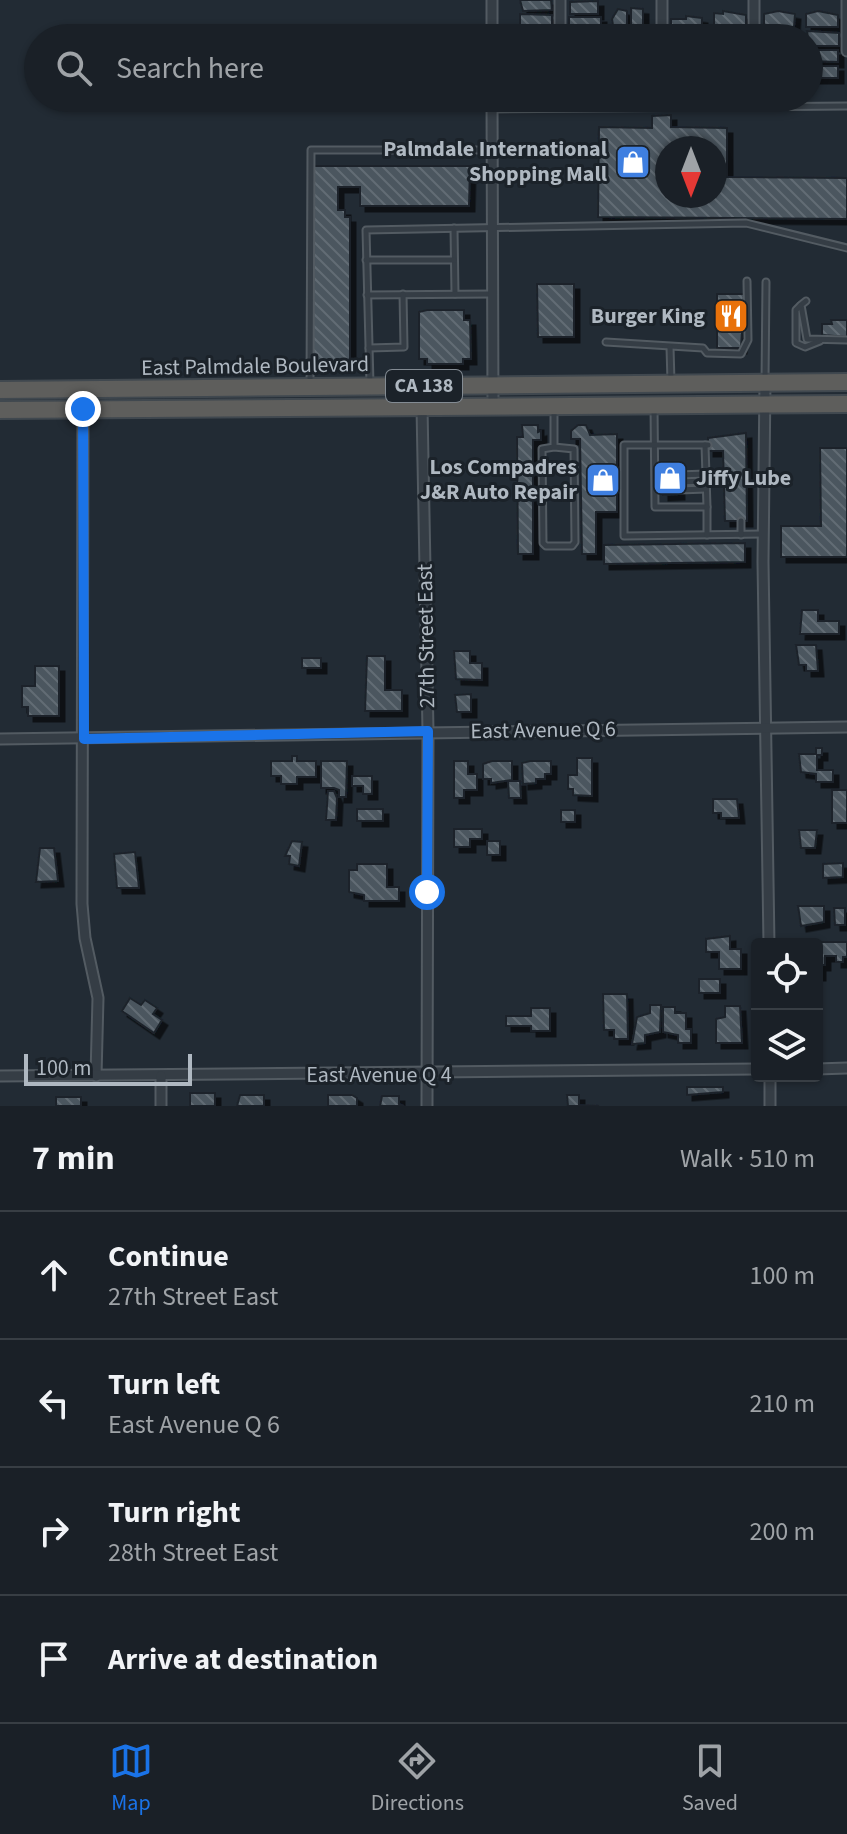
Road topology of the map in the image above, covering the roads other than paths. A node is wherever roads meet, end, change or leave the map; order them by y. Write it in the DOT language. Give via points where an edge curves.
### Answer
graph roads {
  1 [pos="492,0"];
  2 [pos="560,0"];
  3 [pos="662,0"];
  4 [pos="754,0"];
  5 [pos="847,0"];
  6 [pos="492,24"];
  7 [pos="560,24"];
  8 [pos="662,24"];
  9 [pos="754,24"];
  10 [pos="847,51"];
  11 [pos="823,106"];
  12 [pos="847,106"];
  13 [pos="492,112"];
  14 [pos="492,150"];
  15 [pos="492,227"];
  16 [pos="454,228"];
  17 [pos="847,248"];
  18 [pos="366,260"];
  19 [pos="454,260"];
  20 [pos="747,281"];
  21 [pos="766,282"];
  22 [pos="403,294"];
  23 [pos="455,294"];
  24 [pos="493,294"];
  25 [pos="367,295"];
  26 [pos="847,340"];
  27 [pos="820,341"];
  28 [pos="606,342"];
  29 [pos="670,347"];
  30 [pos="369,348"];
  31 [pos="847,382"];
  32 [pos="671,383"];
  33 [pos="765,383"];
  34 [pos="370,386"];
  35 [pos="492,386"];
  36 [pos="310,387"];
  37 [pos="0,390"];
  38 [pos="847,404"];
  39 [pos="765,405"];
  40 [pos="554,406"];
  41 [pos="654,406"];
  42 [pos="422,407"];
  43 [pos="493,407"];
  44 [pos="83,409"];
  45 [pos="0,410"];
  46 [pos="655,445"];
  47 [pos="554,447"];
  48 [pos="678,478"];
  49 [pos="706,478"];
  50 [pos="706,489"];
  51 [pos="655,490"];
  52 [pos="663,490"];
  53 [pos="679,490"];
  54 [pos="707,507"];
  55 [pos="741,521"];
  56 [pos="763,534"];
  57 [pos="707,535"];
  58 [pos="741,535"];
  59 [pos="767,727"];
  60 [pos="847,727"];
  61 [pos="428,731"];
  62 [pos="0,739"];
  63 [pos="84,739"];
  64 [pos="769,938"];
  65 [pos="847,1068"];
  66 [pos="751,1069"];
  67 [pos="823,1069"];
  68 [pos="426,1075"];
  69 [pos="0,1076"];
  70 [pos="96,1076"];
  71 [pos="161,1076"];
  72 [pos="770,1082"];
  73 [pos="161,1106"];
  74 [pos="427,1106"];
  75 [pos="770,1106"];
  1 -- 6 [label="street"];
  2 -- 7 [label="street"];
  3 -- 8 [label="street"];
  4 -- 9 [label="street"];
  5 -- 10 [label="street"];
  11 -- 12 [label="lane"];
  13 -- 14 [label="street"];
  14 -- 15 [label="street"];
  14 -- 36 [label="lane" via="311,150"];
  15 -- 16 [label="lane"];
  15 -- 17 [label="lane" via="746,223"];
  15 -- 24 [label="street"];
  16 -- 18 [label="lane" via="366,230"];
  16 -- 19 [label="lane"];
  18 -- 19 [label="lane"];
  18 -- 25 [label="lane"];
  19 -- 23 [label="lane"];
  20 -- 29 [label="lane" via="746,348 734,355"];
  21 -- 33 [label="lane"];
  22 -- 23 [label="lane"];
  22 -- 25 [label="lane"];
  22 -- 30 [label="lane" via="404,347"];
  23 -- 24 [label="lane"];
  24 -- 35 [label="street"];
  25 -- 30 [label="lane"];
  26 -- 27 [label="lane"];
  27 -- 27 [label="lane" via="807,339 804,303 796,310 796,343 805,347"];
  28 -- 29 [label="lane"];
  29 -- 32 [label="lane"];
  30 -- 34 [label="lane"];
  31 -- 33 [label="highway, East Palmdale Boulevard / CA 138"];
  32 -- 33 [label="highway, East Palmdale Boulevard / CA 138"];
  32 -- 35 [label="highway, East Palmdale Boulevard / CA 138"];
  33 -- 39 [label="street"];
  34 -- 35 [label="highway, East Palmdale Boulevard / CA 138"];
  34 -- 36 [label="highway, East Palmdale Boulevard / CA 138"];
  35 -- 43 [label="street"];
  36 -- 37 [label="highway, East Palmdale Boulevard / CA 138"];
  38 -- 39 [label="highway, East Palmdale Boulevard / CA 138"];
  39 -- 41 [label="highway, East Palmdale Boulevard / CA 138"];
  39 -- 56 [label="street"];
  40 -- 41 [label="highway, East Palmdale Boulevard / CA 138"];
  40 -- 43 [label="highway, East Palmdale Boulevard / CA 138"];
  40 -- 47 [label="lane"];
  41 -- 46 [label="lane"];
  42 -- 43 [label="highway, East Palmdale Boulevard / CA 138"];
  42 -- 44 [label="highway, East Palmdale Boulevard / CA 138"];
  42 -- 61 [label="street, 27th Street East"];
  44 -- 45 [label="highway, East Palmdale Boulevard / CA 138"];
  44 -- 63 [label="street"];
  46 -- 49 [label="lane" via="706,445"];
  46 -- 51 [label="lane"];
  46 -- 57 [label="lane" via="624,445 624,536"];
  47 -- 47 [label="lane" via="542,449 543,543 572,546 574,449"];
  48 -- 49 [label="lane"];
  49 -- 50 [label="lane"];
  50 -- 53 [label="lane"];
  50 -- 54 [label="lane"];
  51 -- 52 [label="lane"];
  51 -- 54 [label="lane" via="655,507"];
  54 -- 57 [label="lane"];
  55 -- 58 [label="lane"];
  56 -- 58 [label="lane"];
  56 -- 59 [label="street"];
  57 -- 58 [label="lane"];
  59 -- 60 [label="street, East Avenue Q 6"];
  59 -- 61 [label="street, East Avenue Q 6"];
  59 -- 64 [label="street"];
  61 -- 63 [label="street, East Avenue Q 6"];
  61 -- 68 [label="street, 27th Street East"];
  62 -- 63 [label="street, East Avenue Q 6"];
  63 -- 70 [label="street" via="82,904 98,998"];
  65 -- 67 [label="street"];
  66 -- 68 [label="street, East Avenue Q 4"];
  68 -- 71 [label="street, East Avenue Q 4"];
  68 -- 74 [label="street, 27th Street East"];
  69 -- 70 [label="street, East Avenue Q 4"];
  70 -- 71 [label="street, East Avenue Q 4"];
  71 -- 73 [label="street"];
  72 -- 75 [label="street"];
}
